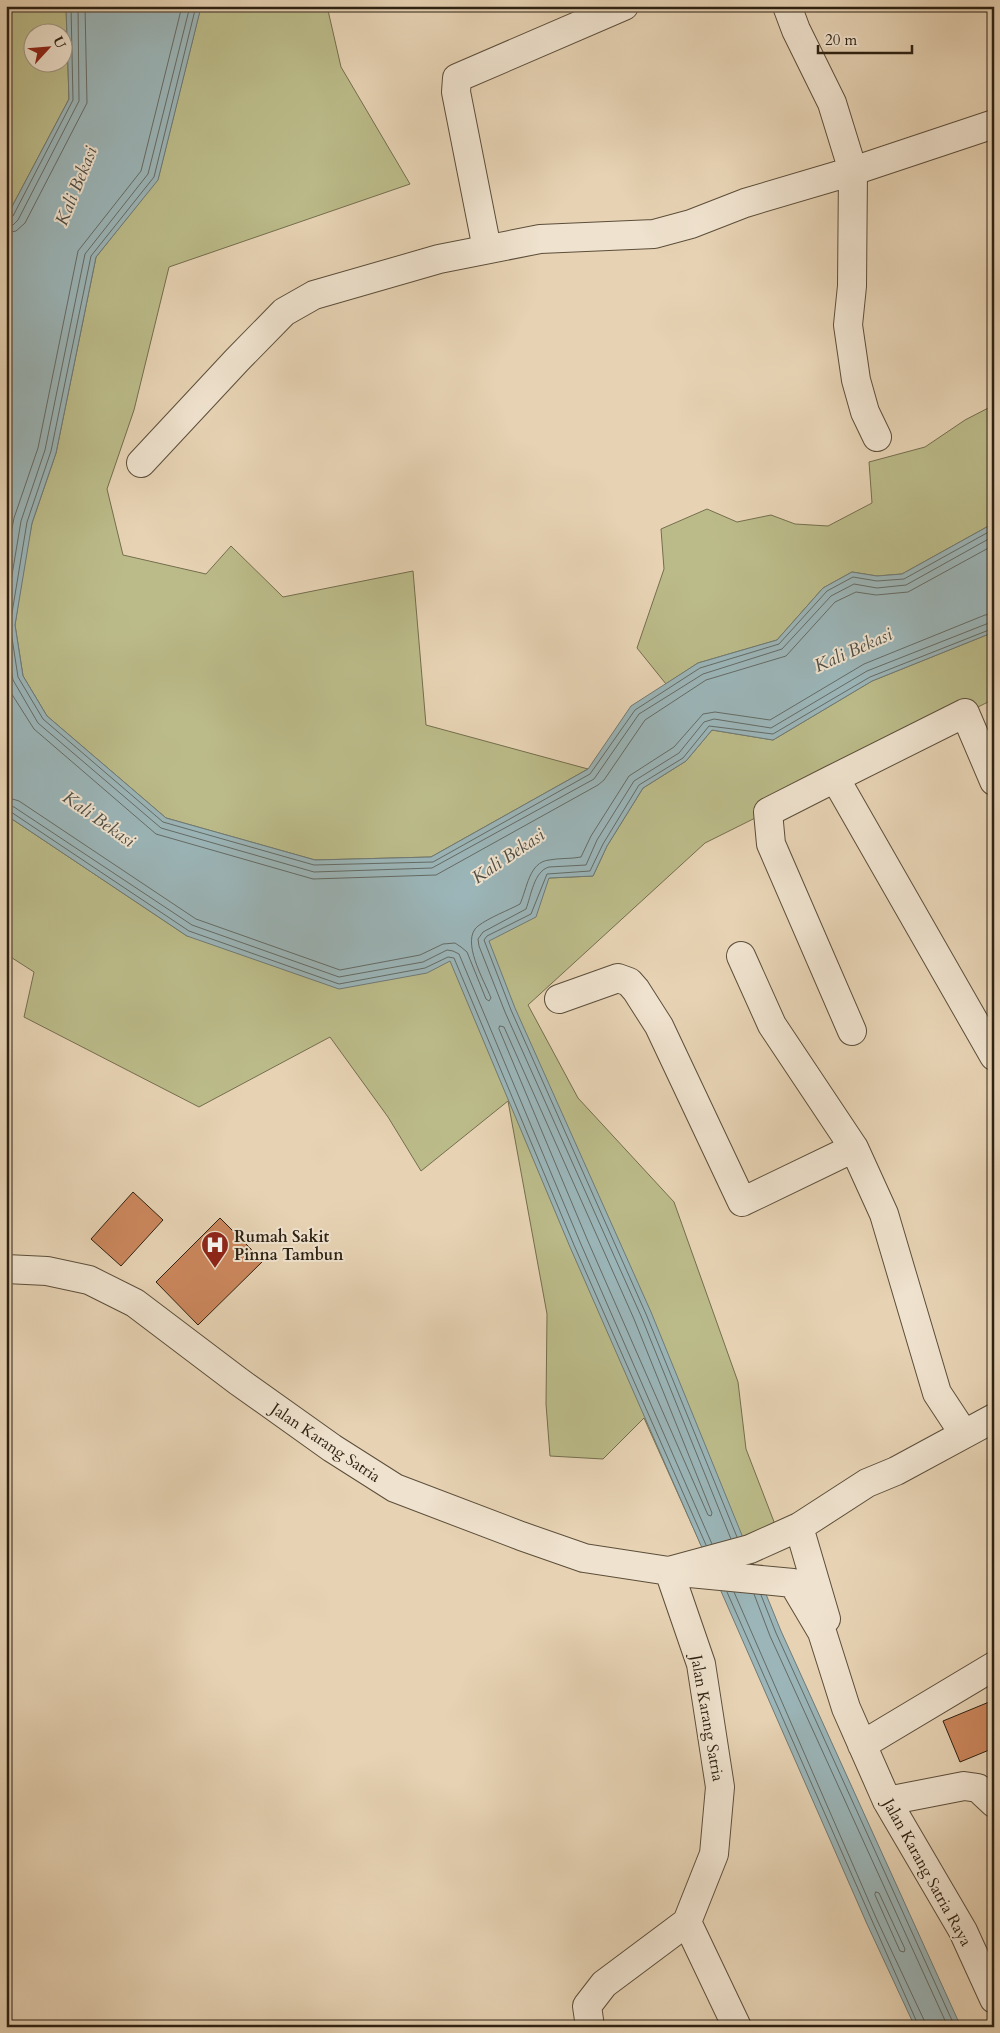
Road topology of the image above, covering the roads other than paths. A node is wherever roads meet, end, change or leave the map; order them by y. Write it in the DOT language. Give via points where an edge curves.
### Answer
graph roads {
  1 [pos="624,6"];
  2 [pos="787,6"];
  3 [pos="994,124"];
  4 [pos="853,171"];
  5 [pos="487,249"];
  6 [pos="877,437"];
  7 [pos="141,463"];
  8 [pos="835,778"];
  9 [pos="994,780"];
  10 [pos="742,956"];
  11 [pos="559,1000"];
  12 [pos="852,1031"];
  13 [pos="992,1050"];
  14 [pos="854,1148"];
  15 [pos="6,1269"];
  16 [pos="984,1428"];
  17 [pos="799,1527"];
  18 [pos="669,1570"];
  19 [pos="994,1666"];
  20 [pos="862,1746"];
  21 [pos="887,1801"];
  22 [pos="994,1803"];
  23 [pos="687,1922"];
  24 [pos="994,1999"];
  25 [pos="590,2027"];
  26 [pos="737,2027"];
  1 -- 5 [label="street" via="458,78 456,92"];
  2 -- 4 [label="street" via="832,104"];
  3 -- 4 [label="street"];
  4 -- 5 [label="street" via="654,234 540,239"];
  4 -- 6 [label="street" via="852,286 848,325 864,412"];
  5 -- 7 [label="street" via="314,295 293,306 237,360"];
  8 -- 9 [label="street" via="965,713"];
  8 -- 12 [label="street" via="768,812 771,844"];
  8 -- 13 [label="street"];
  10 -- 14 [label="street" via="772,1025"];
  11 -- 14 [label="street" via="618,978 629,982 659,1026 742,1202"];
  14 -- 16 [label="street" via="884,1214 937,1393"];
  15 -- 18 [label="street, Jalan Karang Satria" via="47,1271 88,1280 135,1303 332,1448 396,1488 584,1558"];
  16 -- 17 [label="street, Jalan Karang Satria" via="867,1483"];
  17 -- 18 [label="street, Jalan Karang Satria" via="750,1549"];
  17 -- 20 [label="street"];
  18 -- 20 [label="street" via="792,1583 822,1632 846,1708"];
  18 -- 23 [label="street, Jalan Karang Satria" via="702,1664 720,1787 714,1854"];
  19 -- 20 [label="street"];
  20 -- 21 [label="street, Jalan Karang Satria Raya"];
  21 -- 22 [label="street" via="964,1786 978,1788"];
  21 -- 24 [label="street, Jalan Karang Satria Raya" via="963,1931"];
  23 -- 25 [label="street" via="604,1984 587,2006"];
  23 -- 26 [label="street"];
}
